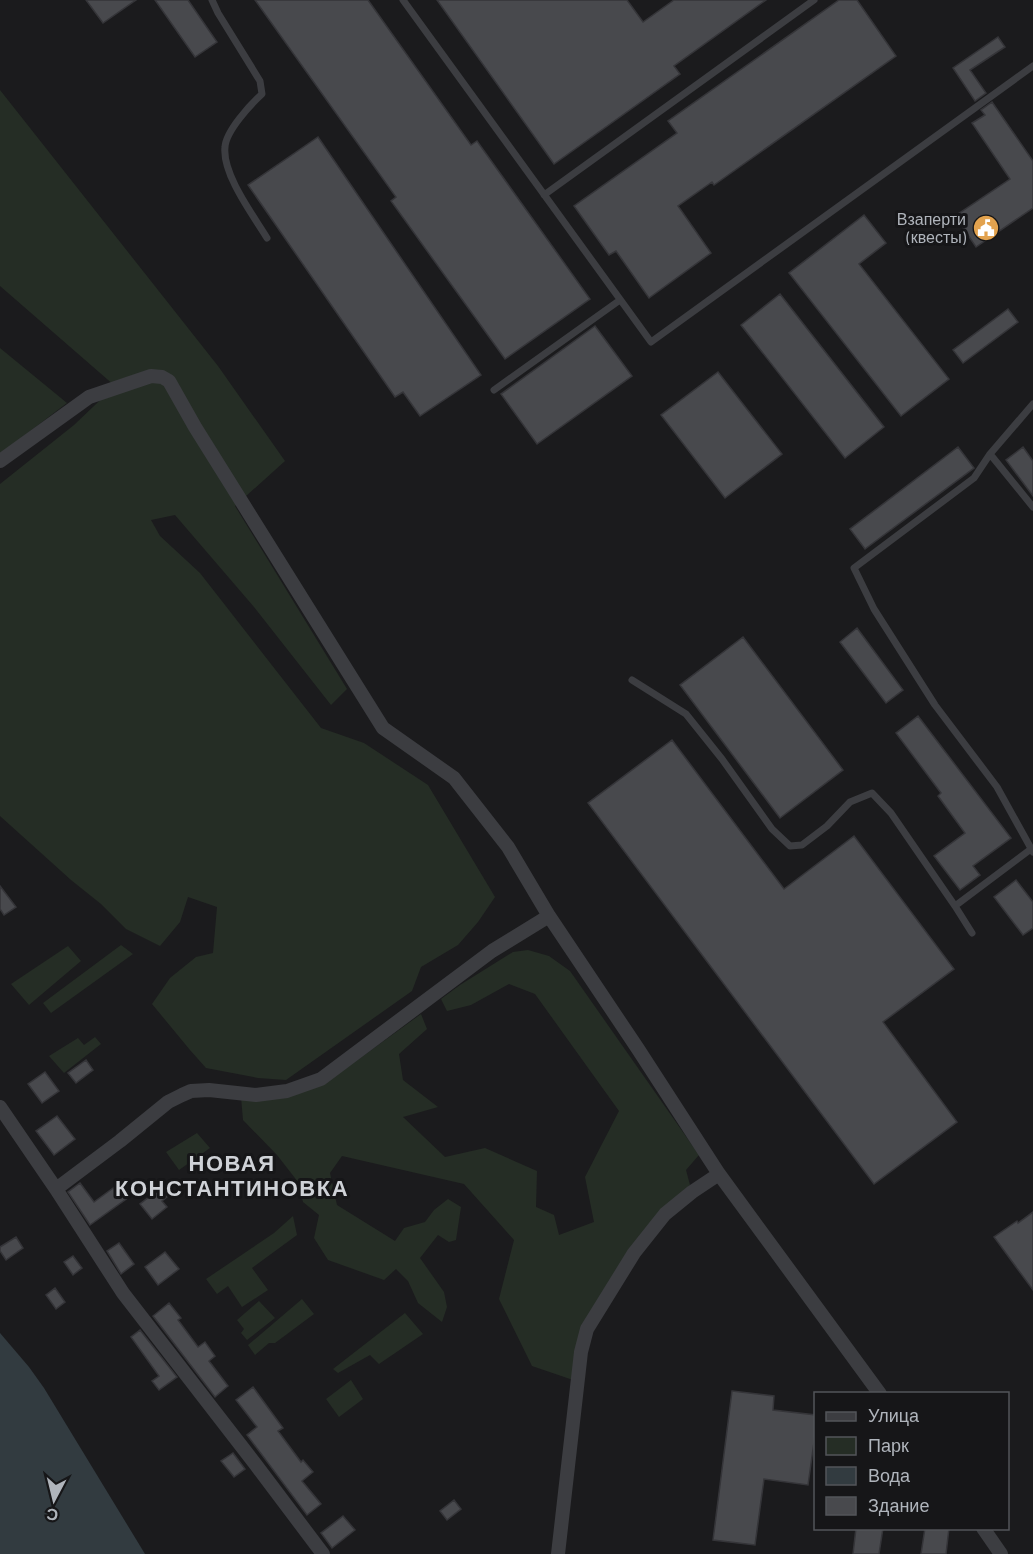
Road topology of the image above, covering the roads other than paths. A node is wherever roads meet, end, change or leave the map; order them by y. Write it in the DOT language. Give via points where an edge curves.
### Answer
graph roads {
  1 [pos="212,0"];
  2 [pos="403,0"];
  3 [pos="814,0"];
  4 [pos="1033,66"];
  5 [pos="544,195"];
  6 [pos="267,238"];
  7 [pos="620,300"];
  8 [pos="494,390"];
  9 [pos="1033,404"];
  10 [pos="990,454"];
  11 [pos="0,461"];
  12 [pos="1033,507"];
  13 [pos="632,680"];
  14 [pos="1032,851"];
  15 [pos="955,906"];
  16 [pos="549,916"];
  17 [pos="972,933"];
  18 [pos="0,1107"];
  19 [pos="719,1174"];
  20 [pos="56,1189"];
  21 [pos="879,1392"];
  22 [pos="984,1530"];
  23 [pos="323,1554"];
  24 [pos="558,1554"];
  25 [pos="1001,1554"];
  1 -- 6 [label="lane" via="260,81 262,94 228,136 224,147 228,172"];
  2 -- 5 [label="lane"];
  3 -- 5 [label="lane"];
  4 -- 7 [label="lane" via="651,342"];
  5 -- 7 [label="lane"];
  7 -- 8 [label="lane"];
  9 -- 10 [label="lane"];
  10 -- 12 [label="lane"];
  10 -- 14 [label="lane" via="974,478 854,568 874,609 936,705 998,787"];
  11 -- 16 [label="street" via="89,397 151,376 169,381 383,728 453,778 508,846"];
  13 -- 15 [label="lane" via="686,714 772,829 790,846 802,845 850,802 872,793 891,813"];
  14 -- 15 [label="lane"];
  15 -- 17 [label="lane"];
  16 -- 19 [label="street"];
  16 -- 20 [label="street" via="492,951 321,1079 287,1091 256,1095 191,1091 168,1102"];
  18 -- 20 [label="street"];
  19 -- 21 [label="street"];
  19 -- 24 [label="street" via="665,1214 634,1253 587,1329 581,1352"];
  20 -- 23 [label="street" via="123,1293"];
  22 -- 25 [label="street"];
}
